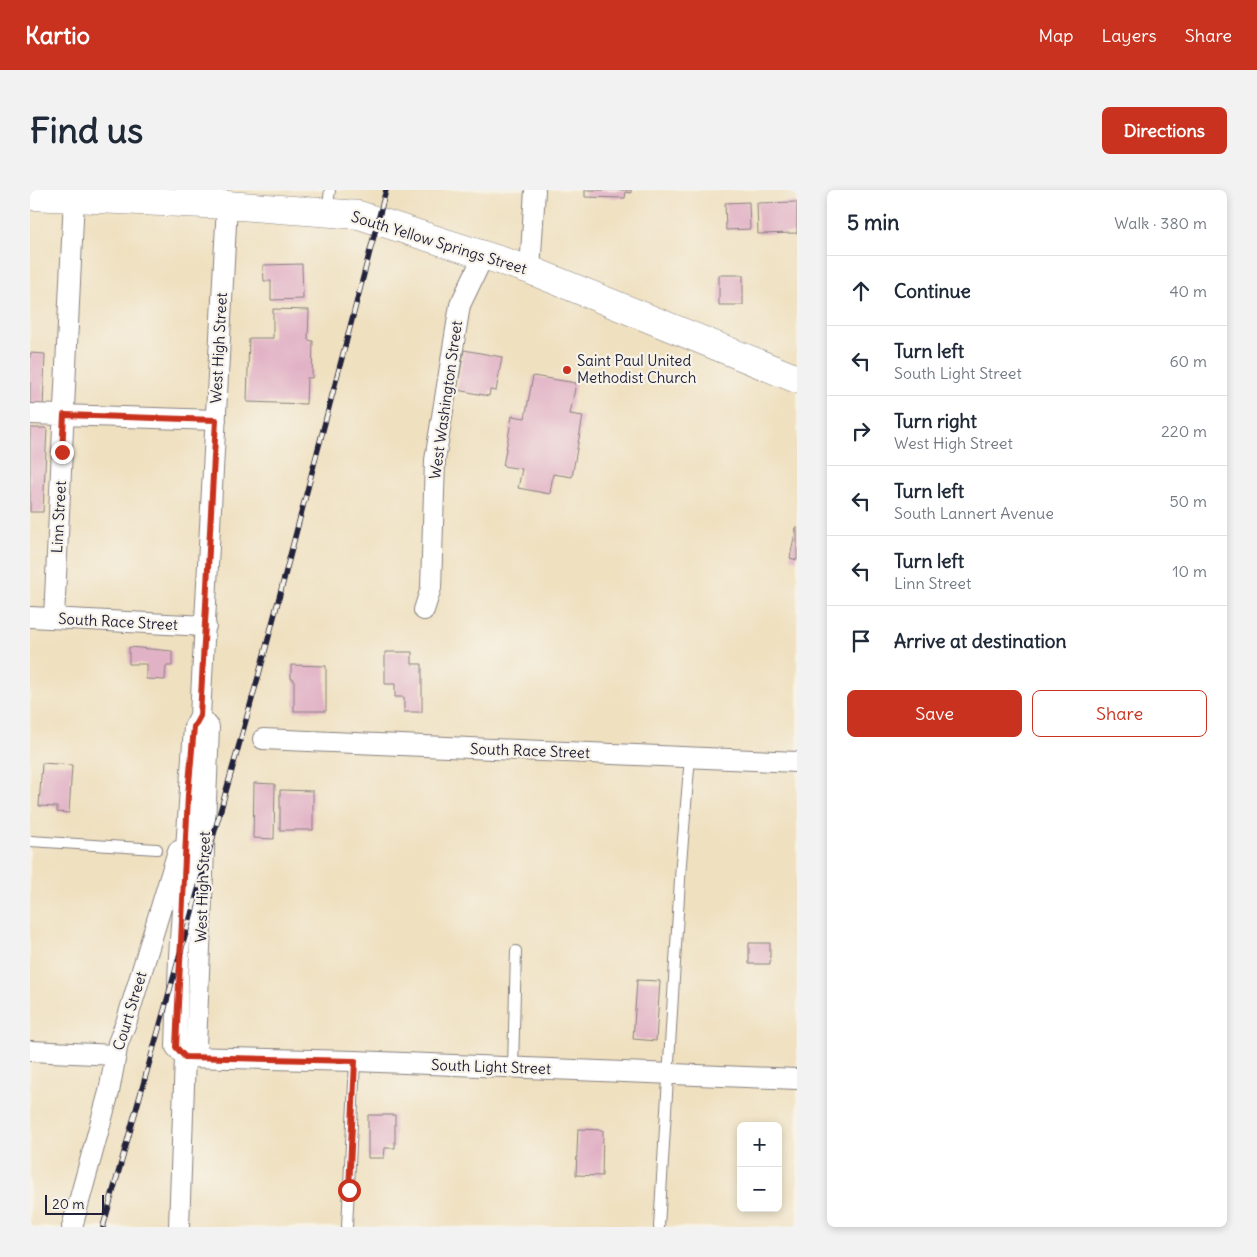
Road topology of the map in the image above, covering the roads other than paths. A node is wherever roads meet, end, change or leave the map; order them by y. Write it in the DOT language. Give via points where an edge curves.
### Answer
graph roads {
  1 [pos="535,190"];
  2 [pos="30,196"];
  3 [pos="82,196"];
  4 [pos="227,197"];
  5 [pos="328,201"];
  6 [pos="484,255"];
  7 [pos="530,270"];
  8 [pos="797,380"];
  9 [pos="30,414"];
  10 [pos="64,415"];
  11 [pos="216,420"];
  12 [pos="424,610"];
  13 [pos="30,617"];
  14 [pos="54,618"];
  15 [pos="206,626"];
  16 [pos="200,716"];
  17 [pos="263,739"];
  18 [pos="690,757"];
  19 [pos="797,762"];
  20 [pos="188,795"];
  21 [pos="30,841"];
  22 [pos="157,849"];
  23 [pos="516,951"];
  24 [pos="30,1051"];
  25 [pos="116,1054"];
  26 [pos="185,1057"];
  27 [pos="355,1061"];
  28 [pos="513,1068"];
  29 [pos="668,1074"];
  30 [pos="797,1079"];
  31 [pos="72,1227"];
  32 [pos="179,1227"];
  33 [pos="347,1227"];
  34 [pos="659,1227"];
  1 -- 7 [label="street"];
  2 -- 3 [label="main road, South Yellow Springs Street"];
  3 -- 4 [label="main road, South Yellow Springs Street"];
  3 -- 10 [label="street, Linn Street"];
  4 -- 5 [label="main road, South Yellow Springs Street"];
  4 -- 11 [label="street, West High Street"];
  5 -- 6 [label="main road, South Yellow Springs Street" via="359,216"];
  6 -- 7 [label="main road, South Yellow Springs Street"];
  6 -- 12 [label="street, West Washington Street" via="460,305 435,460 431,588"];
  7 -- 8 [label="main road, South Yellow Springs Street"];
  9 -- 10 [label="street"];
  10 -- 11 [label="street"];
  10 -- 14 [label="street, Linn Street"];
  11 -- 15 [label="street, West High Street"];
  13 -- 14 [label="street, South Race Street"];
  14 -- 15 [label="street, South Race Street"];
  15 -- 16 [label="street, West High Street"];
  16 -- 20 [label="street, West High Street" via="194,727"];
  16 -- 26 [label="street, West High Street" via="209,726 196,1046"];
  17 -- 18 [label="street, South Race Street"];
  18 -- 19 [label="street, South Race Street"];
  18 -- 29 [label="lane"];
  20 -- 25 [label="street, Court Street" via="179,846"];
  20 -- 26 [label="street, West High Street" via="176,1047"];
  21 -- 22 [label="lane"];
  23 -- 28 [label="lane"];
  24 -- 25 [label="street"];
  25 -- 31 [label="street, Court Street" via="109,1092"];
  26 -- 27 [label="street, South Light Street"];
  26 -- 32 [label="street, West High Street"];
  27 -- 28 [label="street, South Light Street"];
  27 -- 33 [label="lane"];
  28 -- 29 [label="street, South Light Street"];
  29 -- 30 [label="street, South Light Street"];
  29 -- 34 [label="lane"];
}
